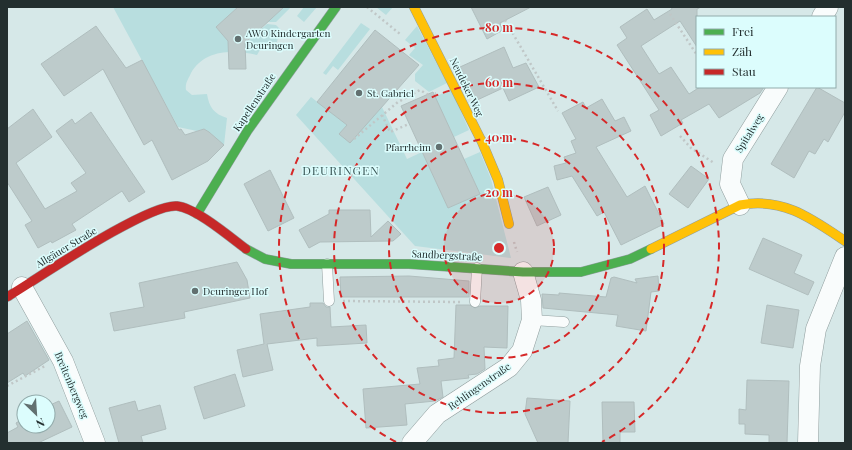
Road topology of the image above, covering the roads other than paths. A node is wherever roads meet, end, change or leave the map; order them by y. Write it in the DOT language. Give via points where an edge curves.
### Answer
graph roads {
  1 [pos="336,7"];
  2 [pos="414,7"];
  3 [pos="828,7"];
  4 [pos="823,16"];
  5 [pos="777,88"];
  6 [pos="740,205"];
  7 [pos="197,214"];
  8 [pos="138,217"];
  9 [pos="509,224"];
  10 [pos="845,241"];
  11 [pos="845,257"];
  12 [pos="327,264"];
  13 [pos="477,268"];
  14 [pos="523,272"];
  15 [pos="14,292"];
  16 [pos="329,301"];
  17 [pos="475,302"];
  18 [pos="532,320"];
  19 [pos="564,322"];
  20 [pos="91,441"];
  21 [pos="412,443"];
  22 [pos="808,443"];
  1 -- 7 [label="street, Kapellenstraße" via="248,130"];
  2 -- 9 [label="street, Neudeker Weg" via="482,142 498,180"];
  3 -- 4 [label="street"];
  5 -- 6 [label="street, Spitalweg" via="733,159 730,184"];
  6 -- 10 [label="street, Sandbergstraße" via="758,202 776,204 805,216"];
  6 -- 14 [label="street, Sandbergstraße" via="630,259 581,272"];
  7 -- 8 [label="street, Sandbergstraße" via="177,206 162,208"];
  7 -- 12 [label="street, Sandbergstraße" via="250,252 265,259 291,264"];
  8 -- 15 [label="street, Allgäuer Straße"];
  11 -- 22 [label="street" via="816,328 810,366"];
  12 -- 13 [label="street, Sandbergstraße" via="409,264"];
  12 -- 16 [label="lane"];
  13 -- 14 [label="street, Sandbergstraße"];
  13 -- 17 [label="lane"];
  14 -- 18 [label="street, Rehlingenstraße" via="531,300"];
  15 -- 20 [label="street, Breitenbergweg" via="61,357"];
  18 -- 19 [label="lane"];
  18 -- 21 [label="street, Rehlingenstraße" via="522,351 509,367 437,414"];
}
